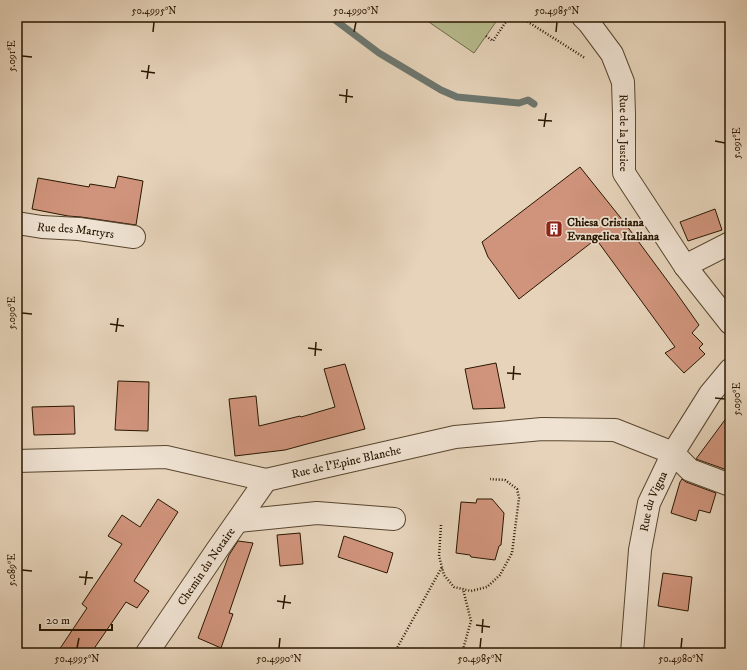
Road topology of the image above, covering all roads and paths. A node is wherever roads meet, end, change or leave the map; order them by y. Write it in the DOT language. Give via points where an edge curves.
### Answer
graph roads {
  1 [pos="509,17"];
  2 [pos="526,17"];
  3 [pos="583,17"];
  4 [pos="486,36"];
  5 [pos="590,62"];
  6 [pos="17,223"];
  7 [pos="134,237"];
  8 [pos="730,242"];
  9 [pos="685,266"];
  10 [pos="730,323"];
  11 [pos="730,370"];
  12 [pos="673,453"];
  13 [pos="17,461"];
  14 [pos="490,479"];
  15 [pos="266,480"];
  16 [pos="730,485"];
  17 [pos="394,519"];
  18 [pos="238,521"];
  19 [pos="441,525"];
  20 [pos="442,567"];
  21 [pos="463,589"];
  22 [pos="147,653"];
  23 [pos="396,653"];
  24 [pos="462,653"];
  25 [pos="632,653"];
  1 -- 4 [label="path" via="493,41"];
  2 -- 5 [label="path" via="525,20"];
  3 -- 9 [label="street, Rue de la Justice" via="612,54 623,82 624,173"];
  6 -- 7 [label="street, Rue des Martyrs"];
  8 -- 9 [label="street"];
  9 -- 10 [label="street, Rue de la Justice"];
  11 -- 12 [label="street, Rue du Vigna" via="710,394"];
  12 -- 15 [label="street, Rue de l'Epine Blanche" via="615,430 542,429 455,437"];
  12 -- 16 [label="street" via="690,470"];
  12 -- 25 [label="street, Rue du Vigna" via="649,503 640,550"];
  13 -- 15 [label="street, Rue de l'Epine Blanche" via="166,458"];
  14 -- 21 [label="path" via="505,480 517,489 519,498 512,553 500,574 487,587 471,591"];
  15 -- 18 [label="street, Chemin du Notaire"];
  17 -- 18 [label="street" via="317,513"];
  18 -- 22 [label="street, Chemin du Notaire"];
  19 -- 20 [label="path" via="439,556"];
  20 -- 21 [label="path" via="444,575 454,586"];
  20 -- 23 [label="path"];
  21 -- 24 [label="path" via="471,621"];
}
